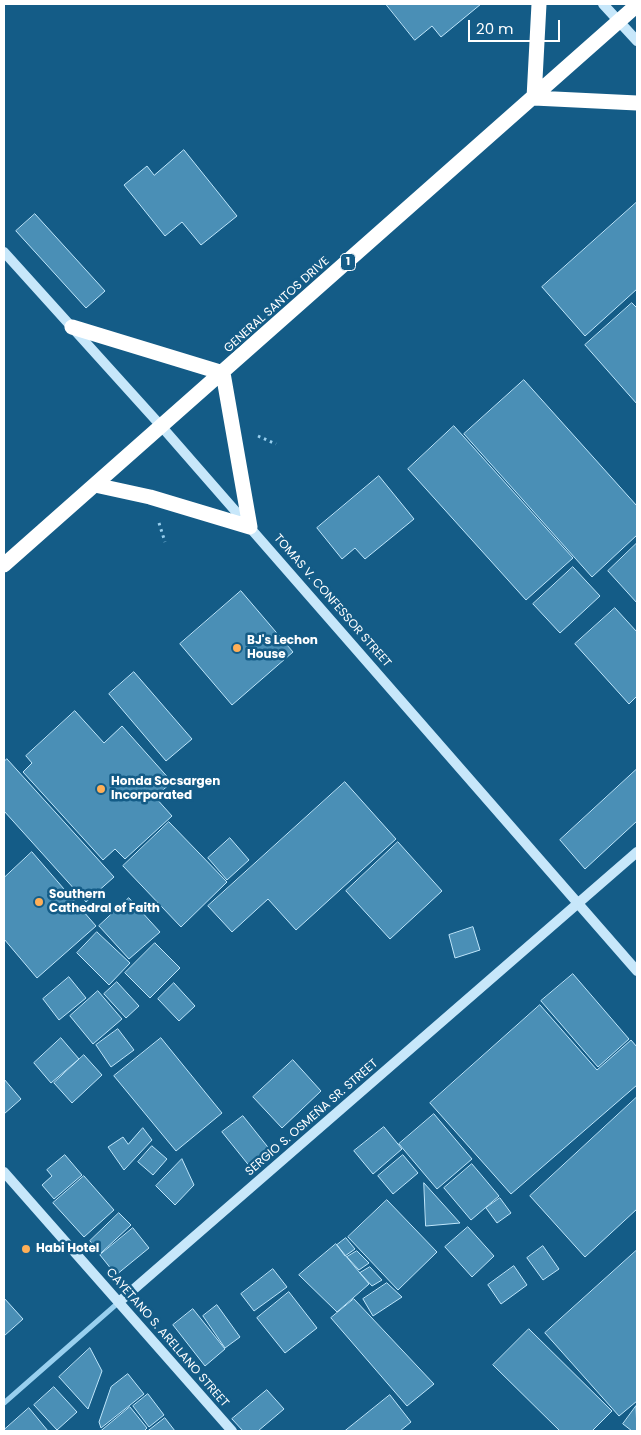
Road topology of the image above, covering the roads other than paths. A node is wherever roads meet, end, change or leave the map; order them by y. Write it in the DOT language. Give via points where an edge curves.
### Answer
graph roads {
  1 [pos="539,4"];
  2 [pos="603,4"];
  3 [pos="637,5"];
  4 [pos="619,22"];
  5 [pos="637,41"];
  6 [pos="534,98"];
  7 [pos="637,103"];
  8 [pos="4,252"];
  9 [pos="72,327"];
  10 [pos="223,373"];
  11 [pos="162,427"];
  12 [pos="95,485"];
  13 [pos="250,527"];
  14 [pos="4,566"];
  15 [pos="637,852"];
  16 [pos="578,904"];
  17 [pos="637,971"];
  18 [pos="4,1172"];
  19 [pos="119,1302"];
  20 [pos="4,1403"];
  21 [pos="232,1431"];
  1 -- 6 [label="highway"];
  2 -- 4 [label="street"];
  3 -- 4 [label="highway, GENERAL SANTOS DRIVE / 1"];
  4 -- 5 [label="street"];
  4 -- 6 [label="highway, GENERAL SANTOS DRIVE / 1"];
  6 -- 7 [label="highway"];
  6 -- 10 [label="highway, GENERAL SANTOS DRIVE / 1"];
  8 -- 9 [label="street, TOMAS V. CONFESSOR STREET"];
  9 -- 10 [label="highway"];
  9 -- 11 [label="street, TOMAS V. CONFESSOR STREET"];
  10 -- 11 [label="highway, GENERAL SANTOS DRIVE / 1"];
  10 -- 13 [label="highway"];
  11 -- 12 [label="highway, GENERAL SANTOS DRIVE / 1"];
  11 -- 13 [label="street, TOMAS V. CONFESSOR STREET"];
  12 -- 13 [label="highway" via="150,497"];
  12 -- 14 [label="highway, GENERAL SANTOS DRIVE / 1"];
  13 -- 16 [label="street, TOMAS V. CONFESSOR STREET"];
  15 -- 16 [label="street, SERGIO S. OSMEÑA SR. STREET"];
  16 -- 17 [label="street, TOMAS V. CONFESSOR STREET"];
  16 -- 19 [label="street, SERGIO S. OSMEÑA SR. STREET"];
  18 -- 19 [label="street, CAYETANO S. ARELLANO STREET"];
  19 -- 20 [label="street, SERGIO S. OSMEÑA SR. STREET"];
  19 -- 21 [label="street, CAYETANO S. ARELLANO STREET"];
}
